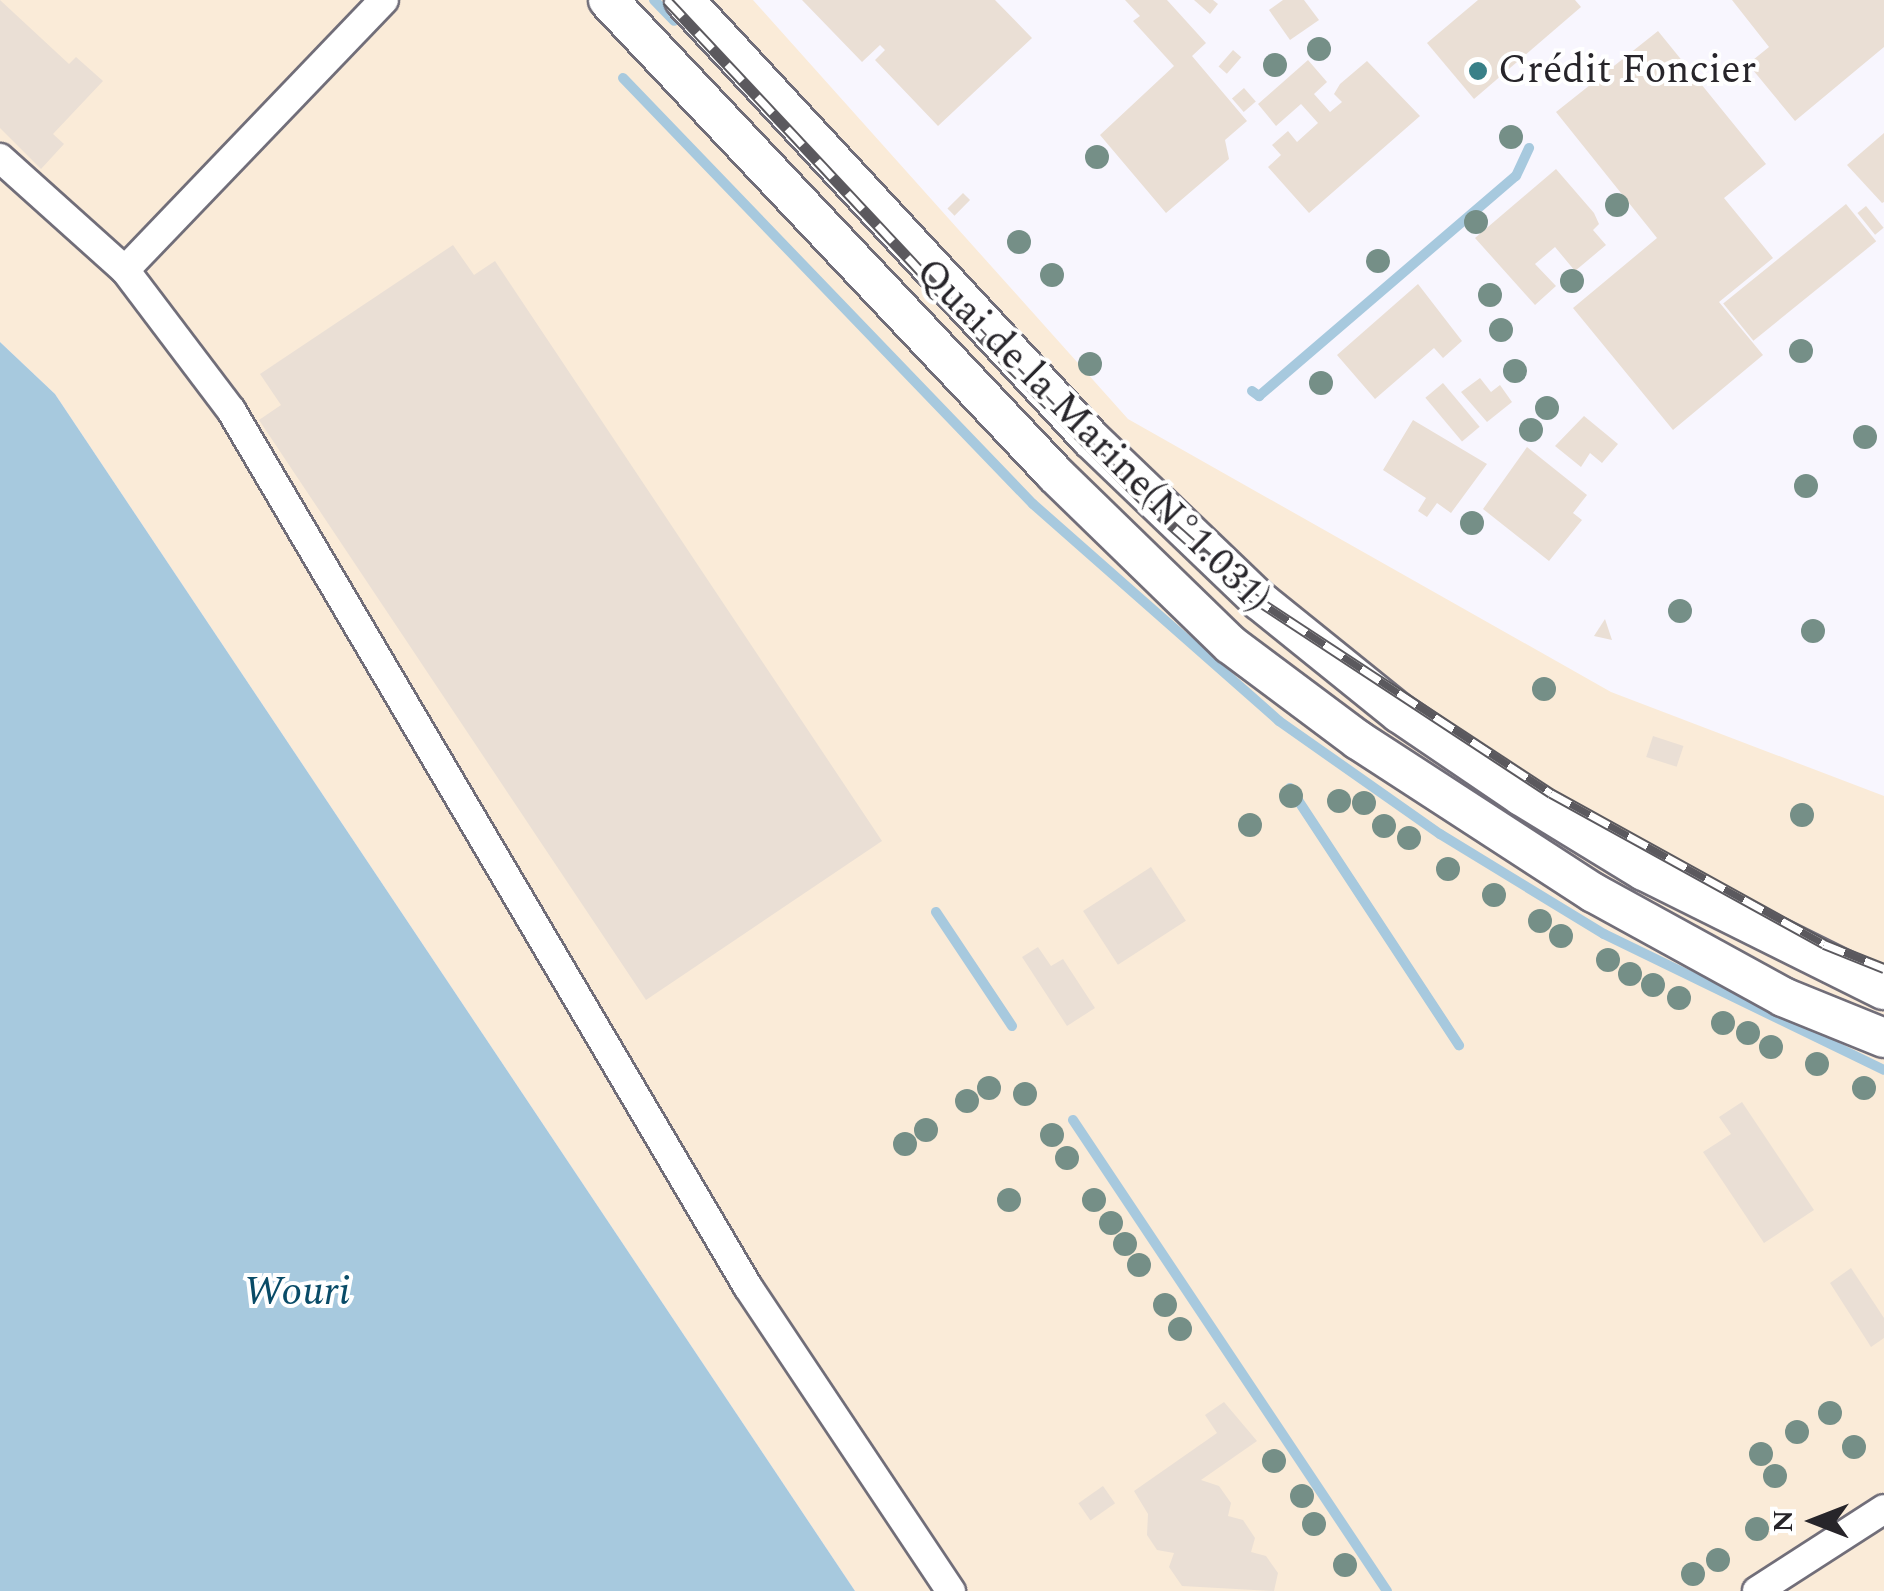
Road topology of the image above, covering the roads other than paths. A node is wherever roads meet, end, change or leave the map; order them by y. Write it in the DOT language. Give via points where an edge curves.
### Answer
graph roads {
  1 [pos="608,0"];
  2 [pos="684,0"];
  3 [pos="366,7"];
  4 [pos="0,158"];
  5 [pos="124,270"];
  6 [pos="1884,990"];
  7 [pos="1884,1038"];
  8 [pos="1884,1509"];
  9 [pos="951,1591"];
  10 [pos="1757,1591"];
  1 -- 7 [label="street, Quai de la Marine(N°1.031)" via="1055,474 1231,645 1358,740 1594,893 1784,997"];
  2 -- 6 [label="street, Quai de la Marine(N°1.031)" via="1091,439 1260,600 1399,714 1548,812 1660,880"];
  3 -- 5 [label="street"];
  4 -- 5 [label="street"];
  5 -- 9 [label="street" via="232,410 748,1288"];
  8 -- 10 [label="street"];
}
